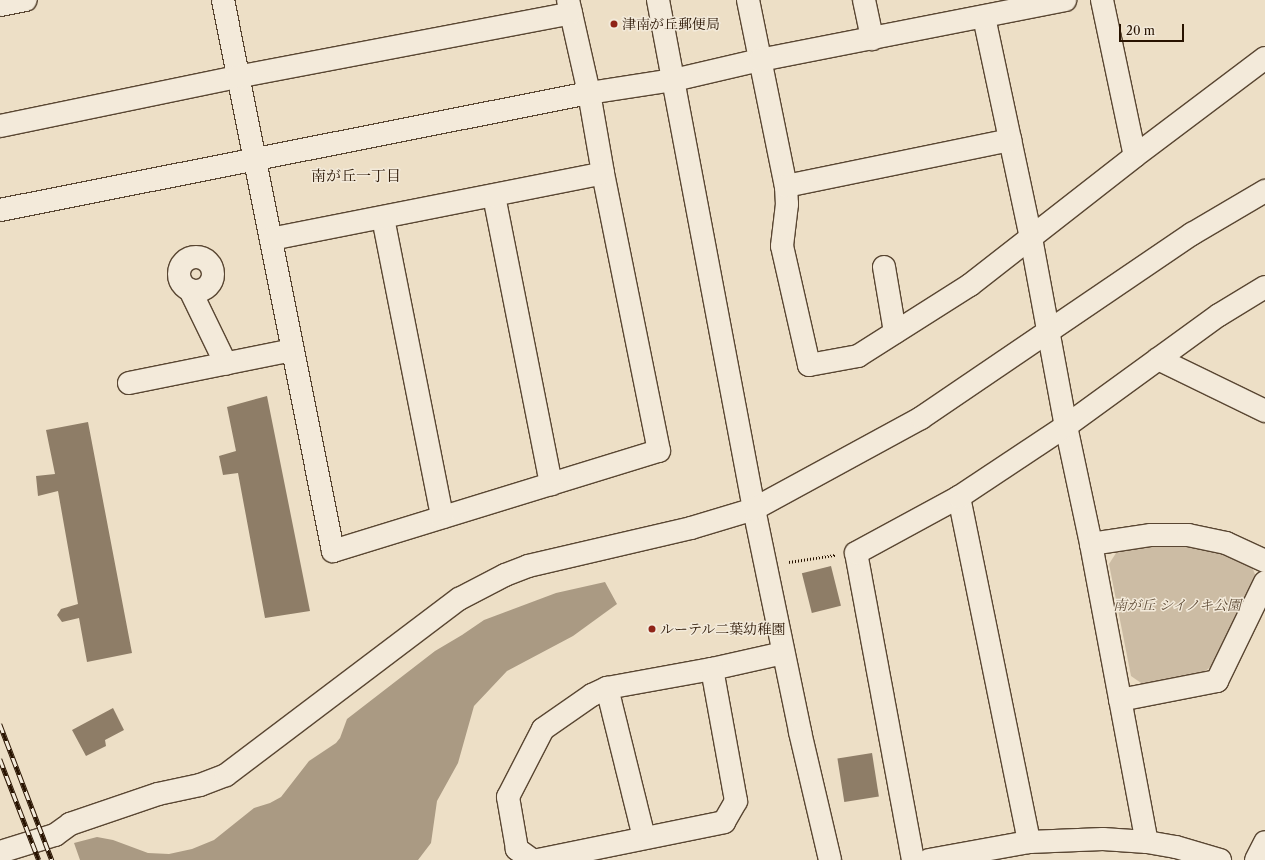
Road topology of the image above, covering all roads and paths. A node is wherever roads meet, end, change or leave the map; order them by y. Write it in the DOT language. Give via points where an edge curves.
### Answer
graph roads {
  1 [pos="26,0"];
  2 [pos="223,0"];
  3 [pos="658,0"];
  4 [pos="748,0"];
  5 [pos="864,0"];
  6 [pos="1065,0"];
  7 [pos="1102,0"];
  8 [pos="0,5"];
  9 [pos="570,6"];
  10 [pos="984,17"];
  11 [pos="872,39"];
  12 [pos="1265,58"];
  13 [pos="760,60"];
  14 [pos="237,77"];
  15 [pos="674,80"];
  16 [pos="589,93"];
  17 [pos="0,126"];
  18 [pos="1010,140"];
  19 [pos="1135,156"];
  20 [pos="255,159"];
  21 [pos="603,173"];
  22 [pos="786,186"];
  23 [pos="1265,191"];
  24 [pos="494,196"];
  25 [pos="0,210"];
  26 [pos="383,218"];
  27 [pos="1031,238"];
  28 [pos="271,239"];
  29 [pos="884,267"];
  30 [pos="1265,287"];
  31 [pos="190,290"];
  32 [pos="895,332"];
  33 [pos="1048,332"];
  34 [pos="293,350"];
  35 [pos="1158,359"];
  36 [pos="226,364"];
  37 [pos="129,383"];
  38 [pos="1265,411"];
  39 [pos="1066,426"];
  40 [pos="551,484"];
  41 [pos="959,497"];
  42 [pos="754,509"];
  43 [pos="442,517"];
  44 [pos="1090,544"];
  45 [pos="856,553"];
  46 [pos="1265,561"];
  47 [pos="789,562"];
  48 [pos="1265,582"];
  49 [pos="783,652"];
  50 [pos="712,669"];
  51 [pos="607,688"];
  52 [pos="1120,700"];
  53 [pos="644,838"];
  54 [pos="1029,842"];
  55 [pos="1147,842"];
  56 [pos="1265,842"];
  57 [pos="0,852"];
  58 [pos="532,860"];
  59 [pos="538,860"];
  60 [pos="830,860"];
  61 [pos="912,860"];
  62 [pos="929,860"];
  63 [pos="1220,860"];
  64 [pos="1256,860"];
  1 -- 8 [label="street"];
  2 -- 14 [label="street"];
  3 -- 15 [label="street"];
  4 -- 13 [label="street"];
  5 -- 11 [label="street"];
  6 -- 10 [label="street"];
  7 -- 19 [label="street"];
  9 -- 14 [label="street"];
  9 -- 16 [label="street"];
  10 -- 11 [label="street"];
  10 -- 18 [label="street"];
  11 -- 13 [label="street"];
  12 -- 19 [label="street"];
  13 -- 15 [label="street"];
  13 -- 22 [label="street"];
  14 -- 17 [label="street"];
  14 -- 20 [label="street"];
  15 -- 16 [label="street"];
  15 -- 42 [label="street"];
  16 -- 20 [label="street"];
  16 -- 21 [label="street"];
  18 -- 22 [label="street"];
  18 -- 27 [label="street"];
  19 -- 27 [label="street"];
  20 -- 25 [label="street"];
  20 -- 28 [label="street"];
  21 -- 24 [label="street"];
  21 -- 40 [label="street" via="659,451"];
  22 -- 32 [label="street" via="787,204 782,246 809,365 858,356"];
  23 -- 33 [label="street" via="1192,234"];
  24 -- 26 [label="street"];
  24 -- 40 [label="street"];
  26 -- 28 [label="street"];
  26 -- 43 [label="street"];
  27 -- 32 [label="street" via="970,285"];
  27 -- 33 [label="street"];
  28 -- 34 [label="street"];
  29 -- 32 [label="street"];
  30 -- 35 [label="street" via="1219,315"];
  31 -- 36 [label="street"];
  33 -- 39 [label="street"];
  33 -- 42 [label="street" via="921,418"];
  34 -- 36 [label="street"];
  34 -- 43 [label="street" via="333,551"];
  35 -- 38 [label="street"];
  35 -- 39 [label="street"];
  36 -- 37 [label="street"];
  39 -- 41 [label="street"];
  39 -- 44 [label="street"];
  40 -- 43 [label="street"];
  41 -- 45 [label="street"];
  41 -- 54 [label="street"];
  42 -- 49 [label="street"];
  42 -- 57 [label="street" via="691,528 528,566 505,575 459,599 226,775 200,785 158,794 70,824 55,835"];
  44 -- 46 [label="street" via="1151,535 1188,535 1226,543"];
  44 -- 52 [label="street"];
  45 -- 47 [label="path"];
  45 -- 61 [label="street"];
  48 -- 52 [label="street" via="1217,681"];
  49 -- 50 [label="street"];
  49 -- 60 [label="street"];
  50 -- 51 [label="street"];
  50 -- 53 [label="street" via="736,801 724,822"];
  51 -- 53 [label="street"];
  51 -- 58 [label="street" via="592,695 543,729 508,798 516,849"];
  52 -- 55 [label="street"];
  53 -- 59 [label="street"];
  54 -- 55 [label="street" via="1103,839"];
  54 -- 62 [label="street"];
  55 -- 63 [label="street"];
  56 -- 64 [label="street"];
}
